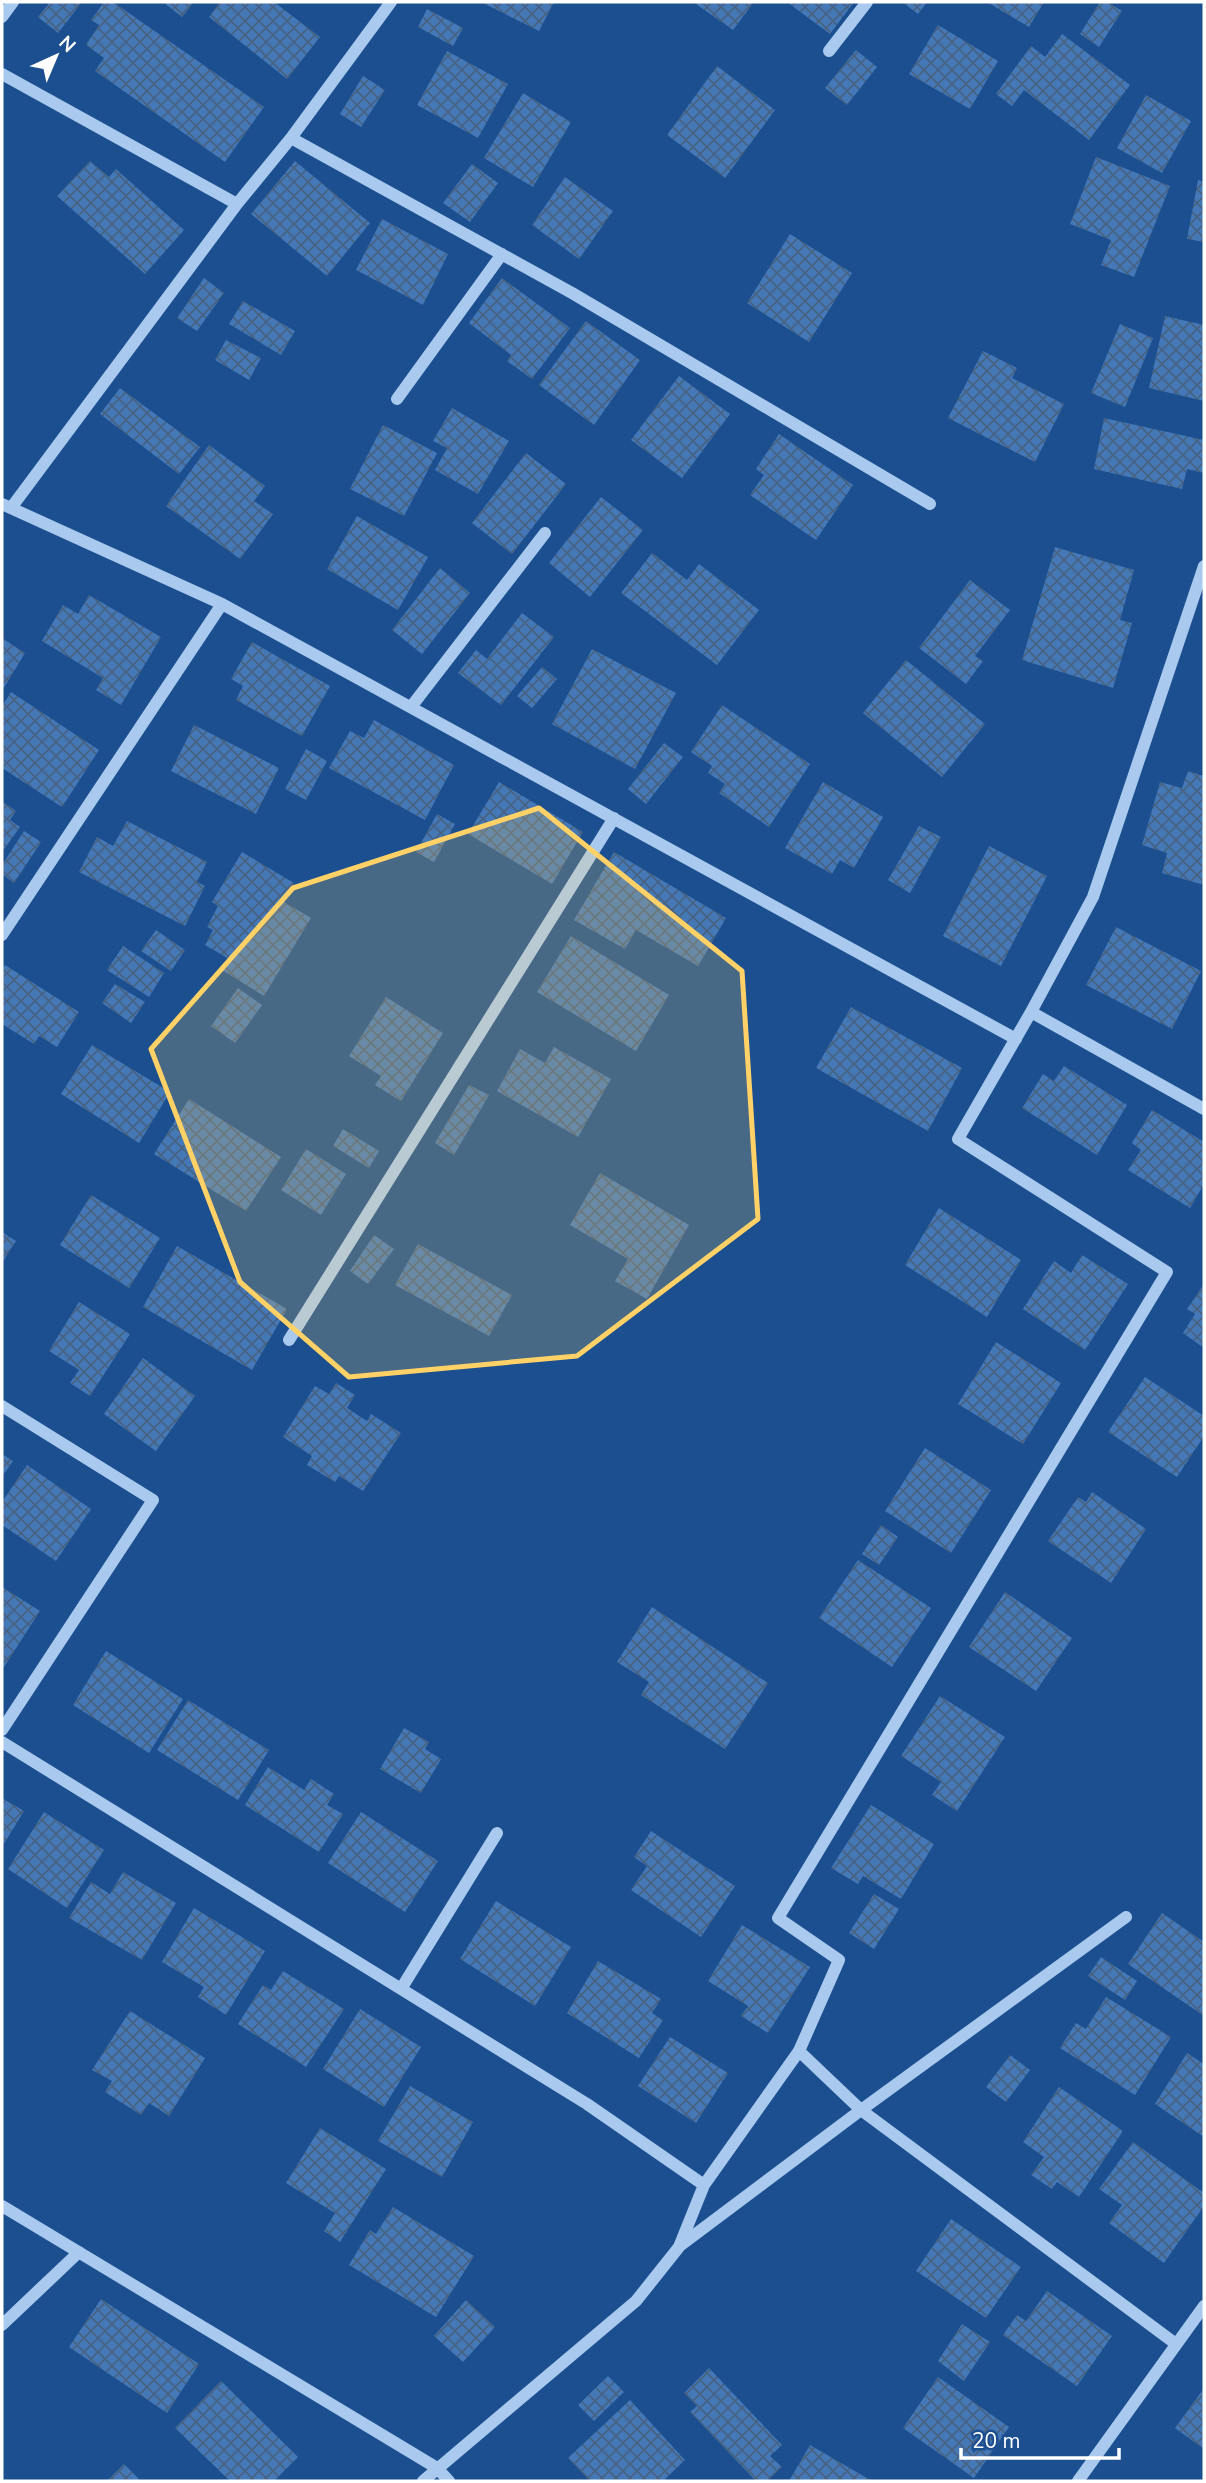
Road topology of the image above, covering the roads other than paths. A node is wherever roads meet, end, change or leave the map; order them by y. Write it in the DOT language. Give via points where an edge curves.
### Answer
graph roads {
  1 [pos="13,2"];
  2 [pos="391,2"];
  3 [pos="867,2"];
  4 [pos="2,17"];
  5 [pos="829,51"];
  6 [pos="2,74"];
  7 [pos="291,138"];
  8 [pos="237,204"];
  9 [pos="502,254"];
  10 [pos="397,399"];
  11 [pos="930,504"];
  12 [pos="7,506"];
  13 [pos="545,533"];
  14 [pos="1204,566"];
  15 [pos="222,604"];
  16 [pos="411,707"];
  17 [pos="614,818"];
  18 [pos="2,935"];
  19 [pos="1031,1012"];
  20 [pos="1016,1039"];
  21 [pos="1204,1109"];
  22 [pos="289,1340"];
  23 [pos="2,1406"];
  24 [pos="2,1730"];
  25 [pos="2,1742"];
  26 [pos="497,1833"];
  27 [pos="1126,1917"];
  28 [pos="401,1989"];
  29 [pos="799,2051"];
  30 [pos="861,2110"];
  31 [pos="704,2185"];
  32 [pos="2,2206"];
  33 [pos="680,2247"];
  34 [pos="79,2252"];
  35 [pos="1204,2306"];
  36 [pos="2,2325"];
  37 [pos="1176,2344"];
  38 [pos="437,2468"];
  39 [pos="423,2481"];
  40 [pos="449,2481"];
  41 [pos="1078,2481"];
  1 -- 4 [label="street"];
  2 -- 7 [label="street"];
  3 -- 5 [label="street"];
  6 -- 8 [label="street"];
  7 -- 8 [label="street"];
  7 -- 9 [label="street"];
  8 -- 12 [label="street"];
  9 -- 10 [label="street"];
  9 -- 11 [label="street"];
  12 -- 15 [label="street"];
  13 -- 16 [label="street"];
  14 -- 19 [label="street" via="1093,897"];
  15 -- 16 [label="street"];
  15 -- 18 [label="street"];
  16 -- 17 [label="street"];
  17 -- 20 [label="street"];
  17 -- 22 [label="street"];
  19 -- 20 [label="street"];
  19 -- 21 [label="street"];
  20 -- 29 [label="street" via="958,1139 1167,1272 778,1918 839,1960"];
  23 -- 24 [label="street" via="153,1500"];
  25 -- 28 [label="street"];
  26 -- 28 [label="street"];
  27 -- 30 [label="street"];
  28 -- 31 [label="street" via="587,2104"];
  29 -- 30 [label="street"];
  29 -- 31 [label="street"];
  30 -- 33 [label="street"];
  30 -- 37 [label="street"];
  31 -- 33 [label="street"];
  32 -- 34 [label="street"];
  33 -- 38 [label="street" via="636,2301"];
  34 -- 36 [label="street"];
  34 -- 38 [label="street"];
  35 -- 37 [label="street"];
  37 -- 41 [label="street"];
  38 -- 39 [label="street"];
  38 -- 40 [label="street"];
}
